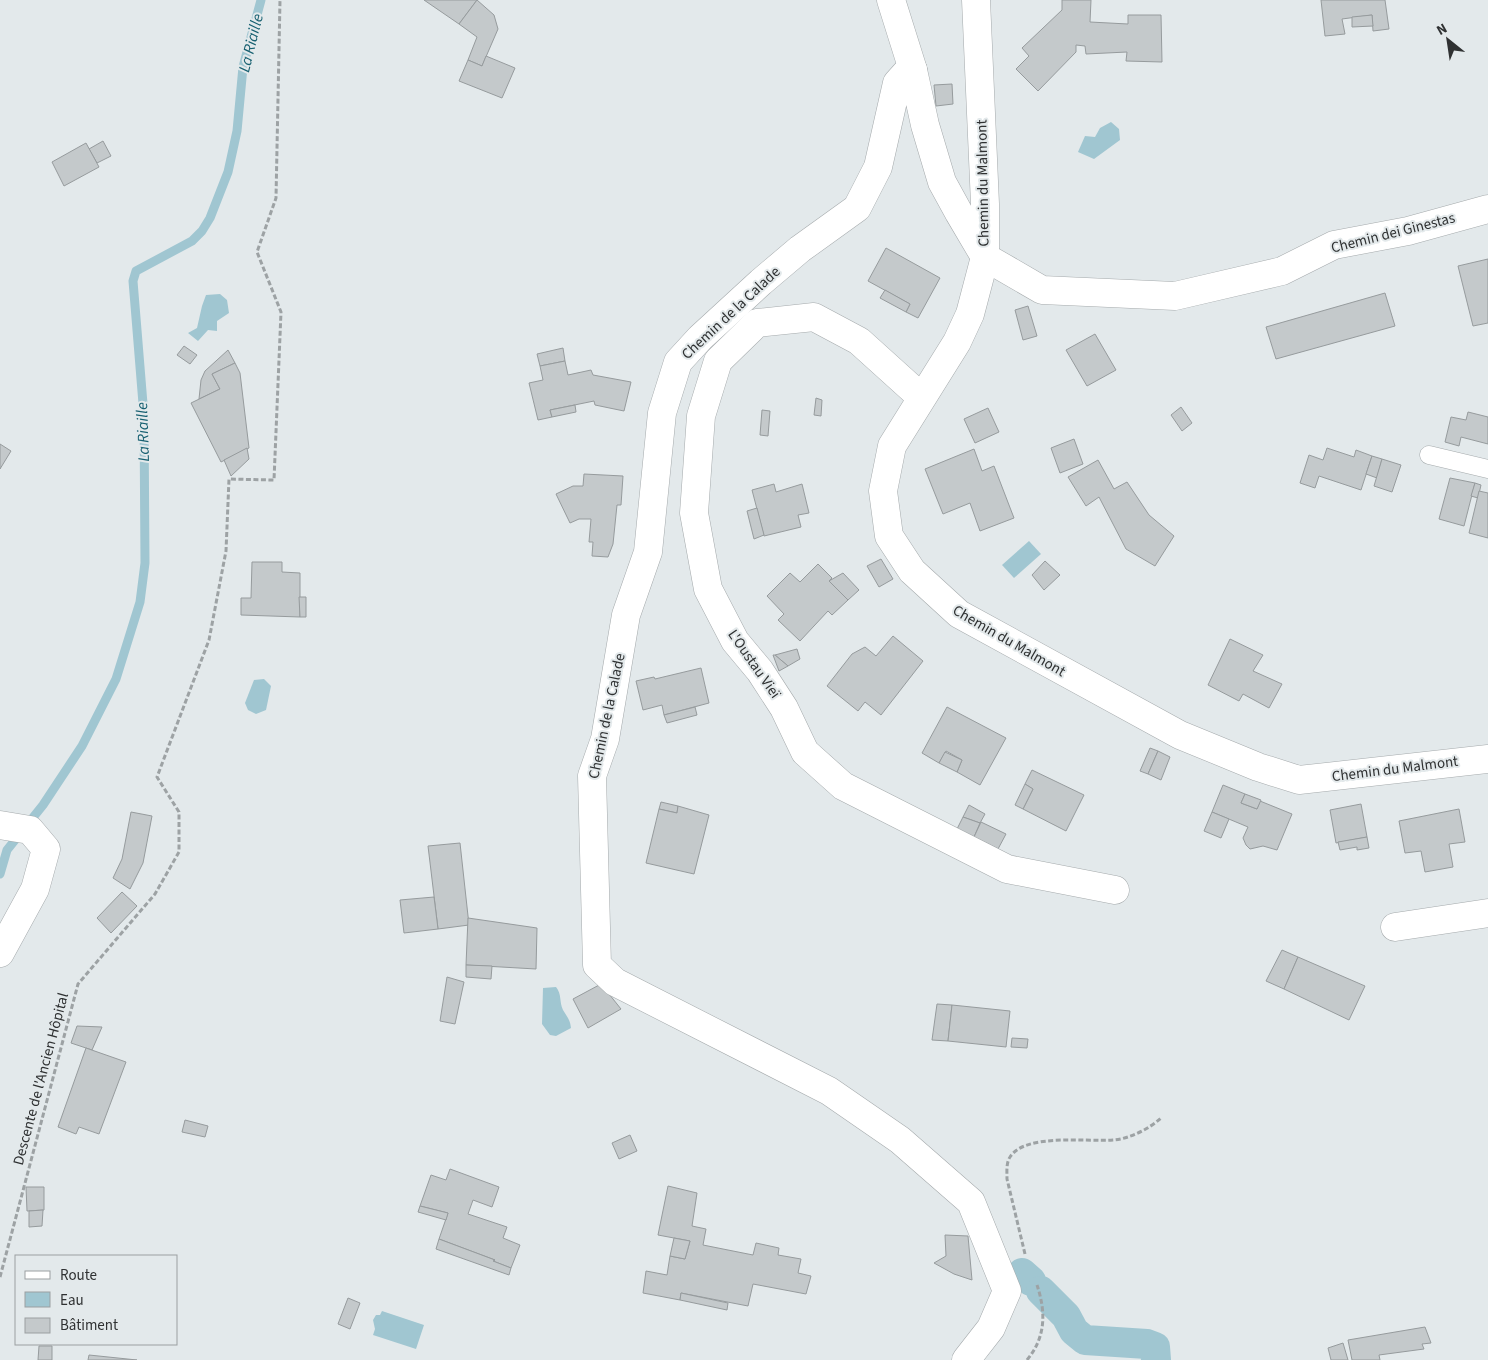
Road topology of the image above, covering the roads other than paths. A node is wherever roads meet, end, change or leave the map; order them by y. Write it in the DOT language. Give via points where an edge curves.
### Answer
graph roads {
  1 [pos="891,0"];
  2 [pos="976,0"];
  3 [pos="913,70"];
  4 [pos="1488,209"];
  5 [pos="984,257"];
  6 [pos="921,397"];
  7 [pos="1429,455"];
  8 [pos="1488,469"];
  9 [pos="1488,759"];
  10 [pos="0,825"];
  11 [pos="1115,890"];
  12 [pos="1488,913"];
  13 [pos="1395,927"];
  14 [pos="0,953"];
  15 [pos="966,1360"];
  1 -- 3 [label="street"];
  2 -- 5 [label="street, Chemin du Malmont" via="986,204"];
  3 -- 5 [label="street" via="942,182"];
  3 -- 15 [label="street, Chemin de la Calade" via="897,83 878,166 857,208 800,248 700,338 678,362 662,413 648,552 626,615 605,739 592,776 597,965 615,982 829,1091 900,1140 971,1202 1007,1291 991,1328"];
  4 -- 5 [label="street, Chemin dei Ginestas" via="1408,231 1334,245 1282,271 1176,296 1042,290"];
  5 -- 6 [label="street, Chemin du Malmont" via="970,314 957,342"];
  6 -- 9 [label="street, Chemin du Malmont" via="892,446 883,491 889,536 912,571 959,614 1180,735 1299,780"];
  6 -- 11 [label="street, L'Oustau Vieï" via="859,341 814,317 757,323 718,361 701,416 694,513 708,589 735,641 784,708 805,752 843,786 1008,869"];
  7 -- 8 [label="lane"];
  10 -- 14 [label="street" via="30,830 46,849 35,888"];
  12 -- 13 [label="street"];
}
